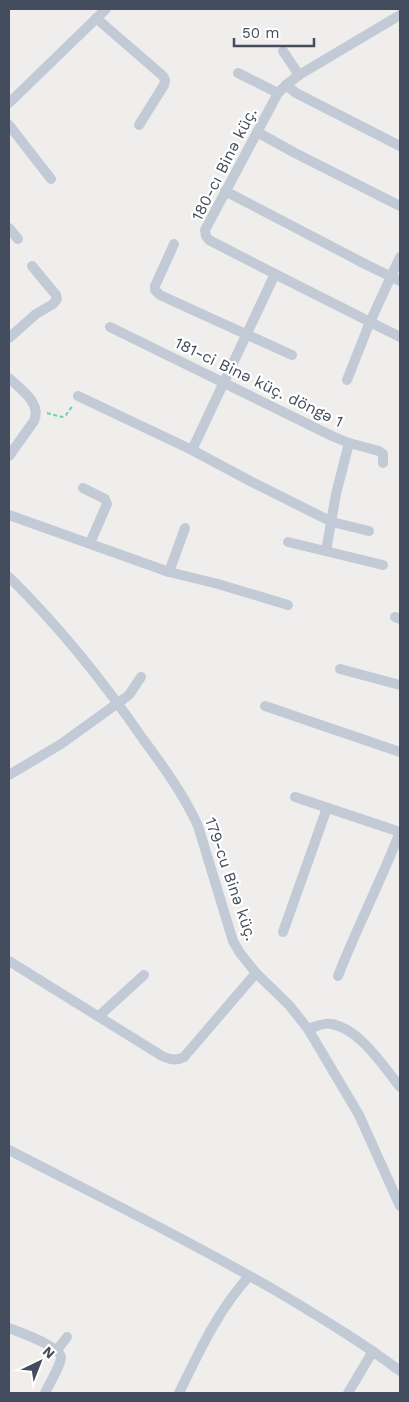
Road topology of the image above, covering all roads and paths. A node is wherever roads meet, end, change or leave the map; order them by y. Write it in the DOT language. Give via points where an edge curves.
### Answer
graph roads {
  1 [pos="106,9"];
  2 [pos="400,15"];
  3 [pos="96,18"];
  4 [pos="283,51"];
  5 [pos="238,73"];
  6 [pos="299,75"];
  7 [pos="286,85"];
  8 [pos="278,93"];
  9 [pos="9,103"];
  10 [pos="9,125"];
  11 [pos="139,125"];
  12 [pos="257,132"];
  13 [pos="400,146"];
  14 [pos="51,179"];
  15 [pos="225,191"];
  16 [pos="400,206"];
  17 [pos="9,228"];
  18 [pos="18,239"];
  19 [pos="174,244"];
  20 [pos="400,257"];
  21 [pos="32,266"];
  22 [pos="275,274"];
  23 [pos="396,279"];
  24 [pos="370,322"];
  25 [pos="110,326"];
  26 [pos="247,334"];
  27 [pos="400,337"];
  28 [pos="9,338"];
  29 [pos="292,355"];
  30 [pos="9,378"];
  31 [pos="347,380"];
  32 [pos="224,382"];
  33 [pos="78,396"];
  34 [pos="37,415"];
  35 [pos="349,443"];
  36 [pos="192,450"];
  37 [pos="9,456"];
  38 [pos="383,463"];
  39 [pos="83,488"];
  40 [pos="9,515"];
  41 [pos="332,522"];
  42 [pos="184,528"];
  43 [pos="369,531"];
  44 [pos="288,542"];
  45 [pos="90,543"];
  46 [pos="326,551"];
  47 [pos="383,565"];
  48 [pos="169,572"];
  49 [pos="9,577"];
  50 [pos="288,605"];
  51 [pos="340,669"];
  52 [pos="141,677"];
  53 [pos="400,685"];
  54 [pos="118,702"];
  55 [pos="266,706"];
  56 [pos="400,752"];
  57 [pos="9,775"];
  58 [pos="295,798"];
  59 [pos="327,808"];
  60 [pos="400,832"];
  61 [pos="283,932"];
  62 [pos="9,961"];
  63 [pos="256,973"];
  64 [pos="144,976"];
  65 [pos="338,976"];
  66 [pos="99,1016"];
  67 [pos="308,1029"];
  68 [pos="400,1087"];
  69 [pos="9,1150"];
  70 [pos="400,1206"];
  71 [pos="249,1276"];
  72 [pos="9,1328"];
  73 [pos="68,1338"];
  74 [pos="57,1350"];
  75 [pos="373,1351"];
  76 [pos="400,1371"];
  77 [pos="44,1393"];
  78 [pos="179,1393"];
  79 [pos="348,1393"];
  1 -- 3 [label="street"];
  2 -- 6 [label="street, 180-cı Binə küç."];
  3 -- 9 [label="street"];
  3 -- 11 [label="street" via="165,80"];
  4 -- 6 [label="street"];
  5 -- 8 [label="street"];
  6 -- 7 [label="street, 180-cı Binə küç."];
  7 -- 8 [label="street, 180-cı Binə küç."];
  7 -- 13 [label="street"];
  8 -- 12 [label="street, 180-cı Binə küç."];
  10 -- 14 [label="street"];
  12 -- 15 [label="street, 180-cı Binə küç."];
  12 -- 16 [label="street"];
  15 -- 22 [label="street, 180-cı Binə küç." via="207,225 206,236"];
  15 -- 23 [label="street"];
  17 -- 18 [label="street"];
  19 -- 26 [label="street" via="155,290"];
  20 -- 23 [label="street"];
  21 -- 28 [label="street" via="57,299"];
  22 -- 24 [label="street, 180-cı Binə küç."];
  22 -- 26 [label="street"];
  23 -- 24 [label="street"];
  24 -- 27 [label="street, 180-cı Binə küç."];
  24 -- 31 [label="street"];
  25 -- 32 [label="street, 181-ci Binə küç. döngə 1"];
  26 -- 29 [label="street"];
  26 -- 32 [label="street"];
  30 -- 34 [label="street" via="32,401"];
  32 -- 35 [label="street, 181-ci Binə küç. döngə 1"];
  32 -- 36 [label="street"];
  33 -- 34 [label="path" via="62,417 48,413"];
  33 -- 36 [label="street"];
  34 -- 37 [label="street"];
  35 -- 38 [label="street" via="380,451"];
  35 -- 41 [label="street, 181-ci Binə küç. döngə 1"];
  36 -- 41 [label="street"];
  39 -- 45 [label="street" via="105,499 107,504"];
  40 -- 45 [label="street"];
  41 -- 43 [label="street"];
  41 -- 46 [label="street, 181-ci Binə küç. döngə 1"];
  42 -- 48 [label="street"];
  44 -- 46 [label="street"];
  45 -- 48 [label="street"];
  46 -- 47 [label="street"];
  48 -- 50 [label="street"];
  49 -- 54 [label="street, 179-cu Binə küç."];
  51 -- 53 [label="street"];
  52 -- 54 [label="street" via="128,695"];
  54 -- 57 [label="street" via="61,744"];
  54 -- 63 [label="street, 179-cu Binə küç." via="193,816 231,936"];
  55 -- 56 [label="street"];
  58 -- 59 [label="street"];
  59 -- 60 [label="street"];
  59 -- 61 [label="street"];
  60 -- 65 [label="street"];
  62 -- 66 [label="street"];
  63 -- 66 [label="street" via="178,1060 162,1056"];
  63 -- 67 [label="street, 179-cu Binə küç."];
  64 -- 66 [label="street"];
  67 -- 68 [label="street" via="331,1023 340,1026 362,1041"];
  67 -- 70 [label="street, 179-cu Binə küç." via="359,1115"];
  69 -- 71 [label="street"];
  71 -- 75 [label="street"];
  71 -- 78 [label="street" via="223,1308"];
  72 -- 74 [label="street"];
  73 -- 74 [label="street"];
  74 -- 77 [label="street" via="61,1358"];
  75 -- 76 [label="street"];
  75 -- 79 [label="street"];
}
